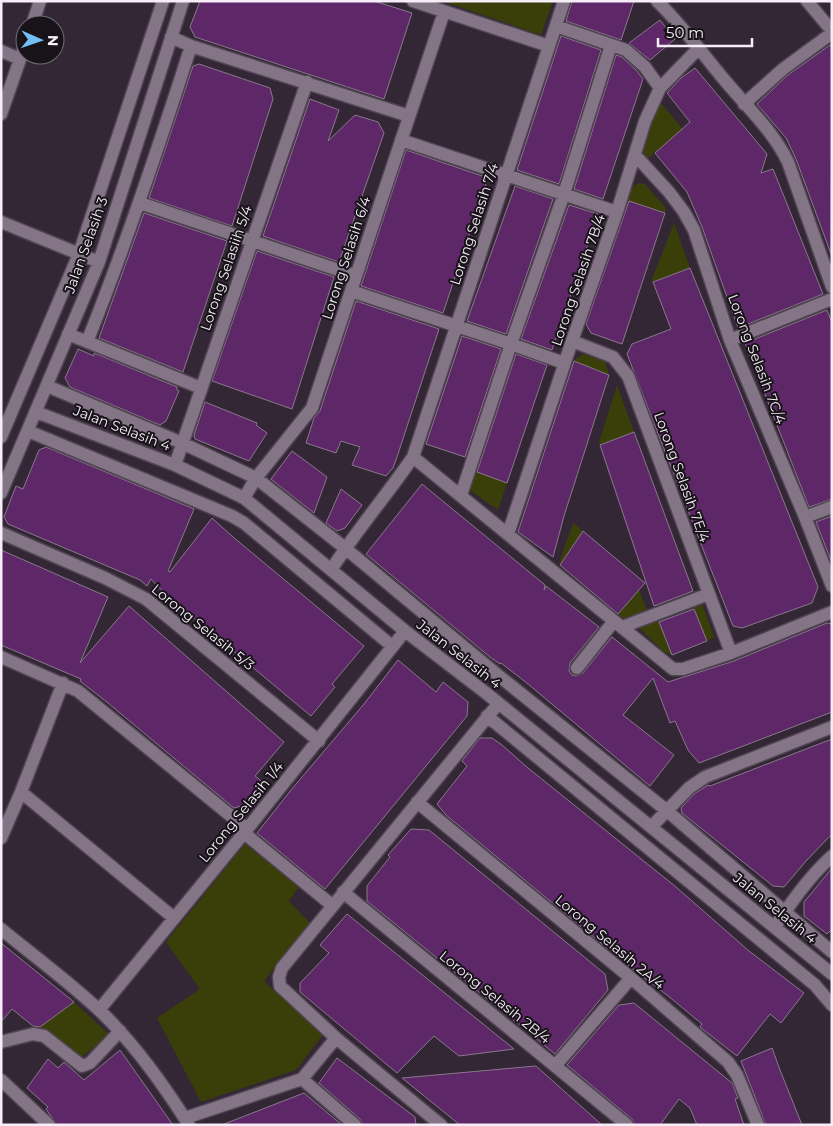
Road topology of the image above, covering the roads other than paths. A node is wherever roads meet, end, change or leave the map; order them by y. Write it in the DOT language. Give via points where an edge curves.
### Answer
graph roads {
  1 [pos="40,1"];
  2 [pos="164,1"];
  3 [pos="183,1"];
  4 [pos="413,1"];
  5 [pos="564,1"];
  6 [pos="657,1"];
  7 [pos="808,1"];
  8 [pos="444,12"];
  9 [pos="35,15"];
  10 [pos="556,26"];
  11 [pos="832,32"];
  12 [pos="172,37"];
  13 [pos="610,45"];
  14 [pos="191,46"];
  15 [pos="548,46"];
  16 [pos="698,49"];
  17 [pos="1,51"];
  18 [pos="15,57"];
  19 [pos="18,65"];
  20 [pos="307,82"];
  21 [pos="660,88"];
  22 [pos="744,104"];
  23 [pos="1,114"];
  24 [pos="409,116"];
  25 [pos="401,140"];
  26 [pos="635,156"];
  27 [pos="506,175"];
  28 [pos="564,194"];
  29 [pos="140,203"];
  30 [pos="617,212"];
  31 [pos="1,222"];
  32 [pos="251,240"];
  33 [pos="78,254"];
  34 [pos="99,262"];
  35 [pos="356,276"];
  36 [pos="832,287"];
  37 [pos="351,291"];
  38 [pos="832,299"];
  39 [pos="456,327"];
  40 [pos="68,334"];
  41 [pos="730,340"];
  42 [pos="572,341"];
  43 [pos="88,342"];
  44 [pos="511,344"];
  45 [pos="564,363"];
  46 [pos="46,386"];
  47 [pos="201,388"];
  48 [pos="36,412"];
  49 [pos="28,431"];
  50 [pos="1,436"];
  51 [pos="182,443"];
  52 [pos="413,457"];
  53 [pos="175,465"];
  54 [pos="256,478"];
  55 [pos="1,493"];
  56 [pos="461,495"];
  57 [pos="244,498"];
  58 [pos="832,507"];
  59 [pos="805,517"];
  60 [pos="1,533"];
  61 [pos="508,534"];
  62 [pos="345,548"];
  63 [pos="331,570"];
  64 [pos="832,586"];
  65 [pos="709,594"];
  66 [pos="832,612"];
  67 [pos="618,624"];
  68 [pos="405,631"];
  69 [pos="392,646"];
  70 [pos="731,653"];
  71 [pos="1,656"];
  72 [pos="577,668"];
  73 [pos="499,676"];
  74 [pos="63,683"];
  75 [pos="486,693"];
  76 [pos="498,704"];
  77 [pos="487,716"];
  78 [pos="832,727"];
  79 [pos="319,741"];
  80 [pos="21,792"];
  81 [pos="417,802"];
  82 [pos="666,810"];
  83 [pos="651,827"];
  84 [pos="246,831"];
  85 [pos="1,838"];
  86 [pos="832,856"];
  87 [pos="344,892"];
  88 [pos="333,906"];
  89 [pos="786,911"];
  90 [pos="174,918"];
  91 [pos="775,927"];
  92 [pos="1,929"];
  93 [pos="832,952"];
  94 [pos="832,974"];
  95 [pos="631,978"];
  96 [pos="832,1005"];
  97 [pos="99,1010"];
  98 [pos="120,1032"];
  99 [pos="336,1038"];
  100 [pos="1,1042"];
  101 [pos="555,1066"];
  102 [pos="302,1078"];
  103 [pos="1,1080"];
  104 [pos="187,1122"];
  105 [pos="434,1123"];
  106 [pos="49,1125"];
  107 [pos="355,1125"];
  108 [pos="627,1125"];
  109 [pos="758,1125"];
  1 -- 9 [label="street"];
  2 -- 33 [label="street, Jalan Selasih 3"];
  3 -- 12 [label="street, Jalan Selasih 3"];
  4 -- 8 [label="street"];
  5 -- 10 [label="street, Lorong Selasih 7/4"];
  6 -- 16 [label="street"];
  7 -- 11 [label="street"];
  8 -- 15 [label="street"];
  8 -- 24 [label="street, Lorong Selasih 6/4"];
  10 -- 13 [label="street"];
  10 -- 15 [label="street, Lorong Selasih 7/4"];
  11 -- 22 [label="street"];
  12 -- 14 [label="street"];
  12 -- 34 [label="street, Jalan Selasih 3"];
  13 -- 21 [label="street" via="626,50 645,66"];
  13 -- 28 [label="street"];
  14 -- 20 [label="street"];
  14 -- 29 [label="street"];
  15 -- 27 [label="street, Lorong Selasih 7/4"];
  16 -- 21 [label="street, Lorong Selasih 7B/4"];
  16 -- 22 [label="street"];
  17 -- 18 [label="street"];
  19 -- 23 [label="street"];
  20 -- 24 [label="street"];
  20 -- 32 [label="street, Lorong Selasiih 5/4"];
  21 -- 26 [label="street, Lorong Selasih 7B/4" via="645,120"];
  22 -- 36 [label="street" via="781,147"];
  24 -- 25 [label="street, Lorong Selasih 6/4"];
  25 -- 27 [label="street"];
  25 -- 35 [label="street, Lorong Selasih 6/4"];
  26 -- 30 [label="street, Lorong Selasih 7B/4"];
  26 -- 41 [label="street, Lorong Selasih 7C/4" via="670,192 694,230"];
  27 -- 28 [label="street"];
  27 -- 39 [label="street, Lorong Selasih 7/4"];
  28 -- 30 [label="street"];
  28 -- 44 [label="street"];
  29 -- 32 [label="street"];
  29 -- 43 [label="street"];
  30 -- 42 [label="street, Lorong Selasih 7B/4"];
  31 -- 33 [label="street"];
  32 -- 35 [label="street"];
  32 -- 47 [label="street, Lorong Selasiih 5/4"];
  33 -- 34 [label="street"];
  33 -- 50 [label="street, Jalan Selasih 3"];
  34 -- 40 [label="street, Jalan Selasih 3"];
  35 -- 37 [label="street, Lorong Selasih 6/4"];
  37 -- 39 [label="street"];
  37 -- 54 [label="street, Lorong Selasih 6/4" via="312,408"];
  38 -- 41 [label="street"];
  39 -- 44 [label="street"];
  39 -- 52 [label="street, Lorong Selasih 7/4"];
  40 -- 43 [label="street"];
  40 -- 46 [label="street, Jalan Selasih 3"];
  41 -- 59 [label="street, Lorong Selasih 7C/4"];
  42 -- 45 [label="street, Lorong Selasih 7B/4"];
  42 -- 65 [label="street, Lorong Selasih 7E/4" via="613,357 628,376"];
  43 -- 47 [label="street"];
  44 -- 45 [label="street"];
  44 -- 56 [label="street"];
  45 -- 61 [label="street, Lorong Selasih 7B/4"];
  46 -- 48 [label="street, Jalan Selasih 3"];
  46 -- 51 [label="street"];
  47 -- 51 [label="street, Lorong Selasiih 5/4"];
  48 -- 49 [label="street, Jalan Selasih 3"];
  48 -- 53 [label="street, Jalan Selasih 4"];
  49 -- 55 [label="street, Jalan Selasih 3"];
  49 -- 69 [label="street" via="218,508 244,523"];
  51 -- 53 [label="street, Lorong Selasiih 5/4"];
  51 -- 54 [label="street"];
  52 -- 56 [label="street"];
  52 -- 62 [label="street, Lorong Selasih 7/4"];
  53 -- 57 [label="street, Jalan Selasih 4"];
  54 -- 57 [label="street, Lorong Selasih 6/4"];
  54 -- 62 [label="street"];
  56 -- 61 [label="street"];
  57 -- 63 [label="street, Jalan Selasih 4"];
  58 -- 59 [label="street"];
  59 -- 64 [label="street, Lorong Selasih 7C/4"];
  60 -- 79 [label="street, Lorong Selasih 5/3" via="146,599"];
  61 -- 67 [label="street"];
  62 -- 63 [label="street, Lorong Selasih 7/4"];
  62 -- 73 [label="street"];
  63 -- 68 [label="street, Jalan Selasih 4"];
  65 -- 67 [label="street"];
  65 -- 70 [label="street, Lorong Selasih 7E/4"];
  66 -- 70 [label="street"];
  67 -- 70 [label="street" via="673,669"];
  67 -- 72 [label="street"];
  68 -- 69 [label="street, Lorong Selasih 1/4"];
  68 -- 75 [label="street, Jalan Selasih 4"];
  69 -- 79 [label="street, Lorong Selasih 1/4"];
  71 -- 74 [label="street"];
  73 -- 75 [label="street"];
  73 -- 82 [label="street"];
  74 -- 80 [label="street"];
  74 -- 84 [label="street" via="78,691"];
  75 -- 76 [label="street, Jalan Selasih 4"];
  76 -- 77 [label="street"];
  76 -- 83 [label="street, Jalan Selasih 4"];
  77 -- 81 [label="street"];
  77 -- 96 [label="street" via="815,985"];
  78 -- 82 [label="street" via="705,777"];
  79 -- 84 [label="street, Lorong Selasih 1/4"];
  80 -- 85 [label="street"];
  80 -- 90 [label="street"];
  81 -- 87 [label="street"];
  81 -- 95 [label="street, Lorong Selasih 2A/4"];
  82 -- 83 [label="street"];
  82 -- 89 [label="street"];
  83 -- 91 [label="street, Jalan Selasih 4"];
  84 -- 88 [label="street"];
  84 -- 90 [label="street, Lorong Selasih 1/4"];
  86 -- 89 [label="street"];
  87 -- 88 [label="street"];
  87 -- 101 [label="street, Lorong Selasih 2B/4"];
  88 -- 99 [label="street" via="282,968 279,977 280,986"];
  89 -- 91 [label="street"];
  89 -- 93 [label="street"];
  90 -- 97 [label="street, Lorong Selasih 1/4"];
  91 -- 94 [label="street, Jalan Selasih 4"];
  92 -- 97 [label="street"];
  95 -- 101 [label="street"];
  95 -- 109 [label="street, Lorong Selasih 2A/4" via="728,1062"];
  97 -- 98 [label="street"];
  98 -- 100 [label="street" via="90,1064 82,1066 44,1036 33,1034"];
  98 -- 104 [label="street"];
  99 -- 102 [label="street"];
  99 -- 105 [label="street"];
  101 -- 108 [label="street, Lorong Selasih 2B/4"];
  102 -- 104 [label="street"];
  102 -- 107 [label="street"];
  103 -- 106 [label="street"];
}
